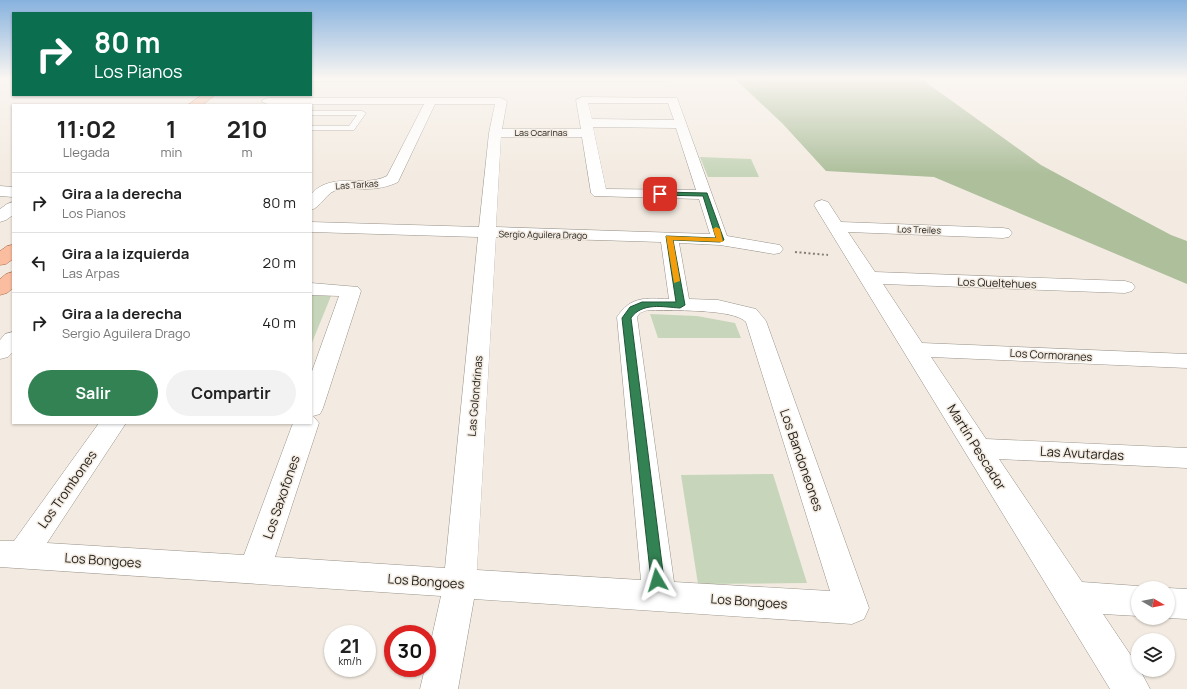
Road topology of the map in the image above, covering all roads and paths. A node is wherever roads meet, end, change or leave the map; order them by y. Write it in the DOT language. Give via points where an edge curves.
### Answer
graph roads {
  1 [pos="365,110"];
  2 [pos="427,110"];
  3 [pos="500,110"];
  4 [pos="584,110"];
  5 [pos="676,110"];
  6 [pos="312,113"];
  7 [pos="362,113"];
  8 [pos="680,124"];
  9 [pos="312,128"];
  10 [pos="587,128"];
  11 [pos="496,133"];
  12 [pos="0,191"];
  13 [pos="12,192"];
  14 [pos="705,195"];
  15 [pos="312,203"];
  16 [pos="822,205"];
  17 [pos="12,208"];
  18 [pos="0,217"];
  19 [pos="836,227"];
  20 [pos="314,232"];
  21 [pos="1002,232"];
  22 [pos="488,234"];
  23 [pos="669,237"];
  24 [pos="720,240"];
  25 [pos="774,249"];
  26 [pos="12,251"];
  27 [pos="0,260"];
  28 [pos="863,268"];
  29 [pos="12,279"];
  30 [pos="1125,287"];
  31 [pos="0,289"];
  32 [pos="312,289"];
  33 [pos="680,305"];
  34 [pos="12,340"];
  35 [pos="914,349"];
  36 [pos="0,352"];
  37 [pos="1187,361"];
  38 [pos="312,405"];
  39 [pos="112,424"];
  40 [pos="306,424"];
  41 [pos="978,448"];
  42 [pos="1187,458"];
  43 [pos="11,554"];
  44 [pos="255,570"];
  45 [pos="460,583"];
  46 [pos="659,595"];
  47 [pos="1072,597"];
  48 [pos="1131,601"];
  49 [pos="1175,603"];
  50 [pos="1187,604"];
  51 [pos="852,608"];
  52 [pos="440,689"];
  53 [pos="1131,689"];
  1 -- 7 [label="lane"];
  2 -- 15 [label="street, Las Tarkas" via="393,179 384,183 340,185 321,192"];
  3 -- 11 [label="street, Las Golondrinas"];
  4 -- 10 [label="street"];
  5 -- 8 [label="street"];
  6 -- 7 [label="lane"];
  7 -- 9 [label="lane" via="351,128"];
  8 -- 10 [label="street, Las Ocarinas"];
  8 -- 14 [label="street"];
  10 -- 11 [label="street, Las Ocarinas"];
  10 -- 14 [label="street" via="599,193"];
  11 -- 22 [label="street, Las Golondrinas"];
  12 -- 13 [label="street"];
  14 -- 24 [label="street"];
  16 -- 19 [label="street, Martín Pescador"];
  17 -- 18 [label="street"];
  19 -- 21 [label="street, Los Treiles"];
  19 -- 28 [label="street, Martín Pescador"];
  20 -- 22 [label="street, Sergio Aguilera Drago"];
  22 -- 23 [label="street, Sergio Aguilera Drago"];
  22 -- 45 [label="street, Las Golondrinas"];
  23 -- 24 [label="street, Sergio Aguilera Drago"];
  23 -- 33 [label="street"];
  24 -- 25 [label="street, Sergio Aguilera Drago"];
  25 -- 28 [label="path"];
  26 -- 27 [label="main road"];
  28 -- 30 [label="street, Los Queltehues"];
  28 -- 35 [label="street, Martín Pescador"];
  29 -- 31 [label="main road"];
  32 -- 38 [label="street" via="351,291"];
  33 -- 46 [label="street" via="645,304 633,309 627,318"];
  33 -- 51 [label="street, Los Bandoneones" via="718,306 749,313 756,321"];
  34 -- 36 [label="street"];
  35 -- 37 [label="street, Los Cormoranes"];
  35 -- 41 [label="street, Martín Pescador"];
  39 -- 43 [label="street, Los Trombones"];
  40 -- 44 [label="street, Los Saxofones"];
  41 -- 42 [label="street, Las Avutardas"];
  41 -- 47 [label="street, Martín Pescador"];
  43 -- 44 [label="street, Los Bongoes"];
  44 -- 45 [label="street, Los Bongoes"];
  45 -- 46 [label="street, Los Bongoes"];
  45 -- 52 [label="street, Las Golondrinas"];
  46 -- 51 [label="street, Los Bongoes"];
  47 -- 48 [label="street"];
  47 -- 53 [label="street, Martín Pescador"];
  49 -- 50 [label="street"];
}
